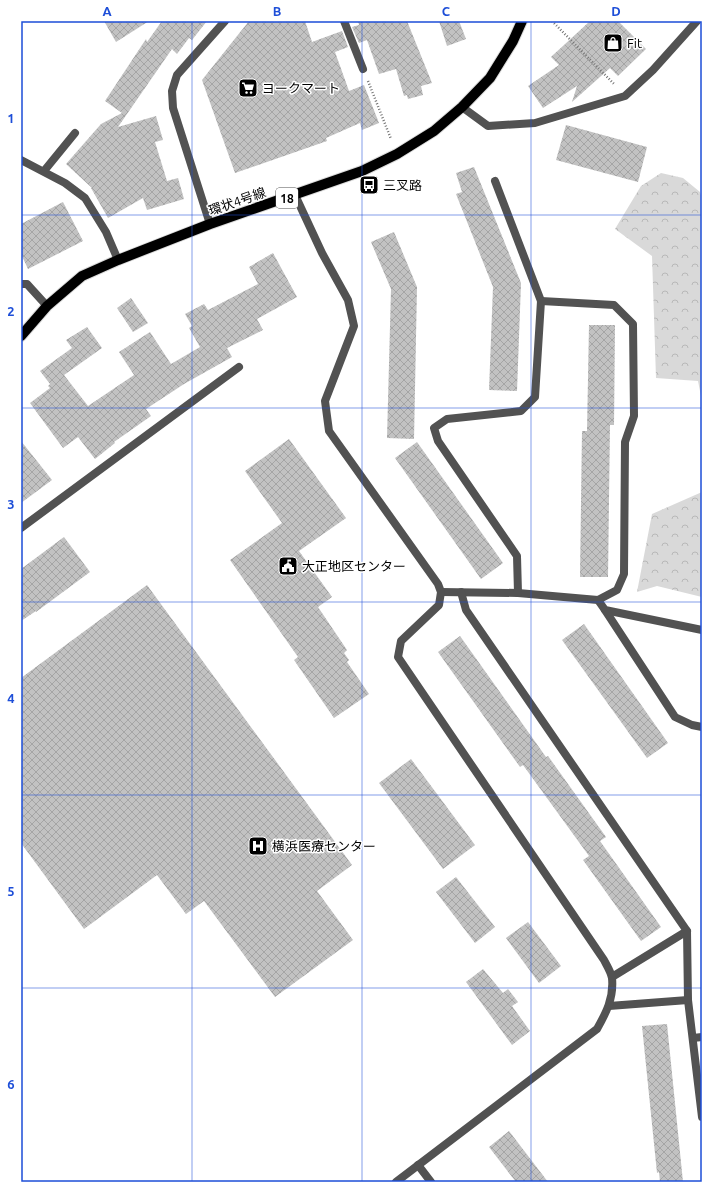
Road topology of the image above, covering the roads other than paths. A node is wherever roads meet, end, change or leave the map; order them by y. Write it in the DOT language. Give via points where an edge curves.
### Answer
graph roads {
  1 [pos="224,21"];
  2 [pos="344,21"];
  3 [pos="522,21"];
  4 [pos="697,21"];
  5 [pos="363,69"];
  6 [pos="462,107"];
  7 [pos="75,133"];
  8 [pos="21,160"];
  9 [pos="44,172"];
  10 [pos="495,181"];
  11 [pos="295,195"];
  12 [pos="210,224"];
  13 [pos="118,260"];
  14 [pos="21,284"];
  15 [pos="541,301"];
  16 [pos="48,306"];
  17 [pos="21,336"];
  18 [pos="239,367"];
  19 [pos="21,528"];
  20 [pos="441,592"];
  21 [pos="461,592"];
  22 [pos="518,593"];
  23 [pos="598,600"];
  24 [pos="605,610"];
  25 [pos="702,630"];
  26 [pos="702,727"];
  27 [pos="687,931"];
  28 [pos="612,977"];
  29 [pos="688,1000"];
  30 [pos="609,1006"];
  31 [pos="702,1036"];
  32 [pos="692,1038"];
  33 [pos="702,1117"];
  34 [pos="418,1165"];
  35 [pos="396,1182"];
  36 [pos="431,1182"];
  1 -- 12 [label="street" via="177,75 172,91 173,108"];
  2 -- 5 [label="street"];
  3 -- 6 [label="main road, 環状4号線 / 18" via="490,78"];
  4 -- 6 [label="street" via="653,70 625,96 535,123 488,126"];
  6 -- 11 [label="main road, 環状4号線 / 18" via="434,131 397,154 362,171"];
  7 -- 9 [label="street"];
  8 -- 9 [label="street"];
  9 -- 13 [label="street" via="86,198 106,232"];
  10 -- 15 [label="street"];
  11 -- 12 [label="main road, 環状4号線 / 18"];
  11 -- 20 [label="street" via="322,253 348,300 354,326 325,401 329,431 438,584"];
  12 -- 13 [label="main road, 環状4号線 / 18"];
  13 -- 16 [label="main road, 環状4号線 / 18" via="82,276"];
  14 -- 16 [label="street" via="27,284"];
  15 -- 22 [label="street" via="535,397 521,411 447,419 434,428 438,441 517,556"];
  15 -- 23 [label="street" via="614,305 633,324 634,416 625,442 624,574 617,590"];
  16 -- 17 [label="main road, 環状4号線 / 18"];
  18 -- 19 [label="street"];
  20 -- 21 [label="street"];
  20 -- 28 [label="street" via="439,605 401,641 398,657 604,960"];
  21 -- 22 [label="street"];
  21 -- 27 [label="street" via="466,610"];
  22 -- 23 [label="street"];
  23 -- 24 [label="street"];
  24 -- 25 [label="street"];
  24 -- 26 [label="street" via="675,718"];
  27 -- 28 [label="street"];
  27 -- 29 [label="street"];
  28 -- 30 [label="street"];
  29 -- 30 [label="street"];
  29 -- 32 [label="street"];
  30 -- 34 [label="street" via="597,1029"];
  31 -- 32 [label="street"];
  32 -- 33 [label="street"];
  34 -- 35 [label="street"];
  34 -- 36 [label="street"];
}
